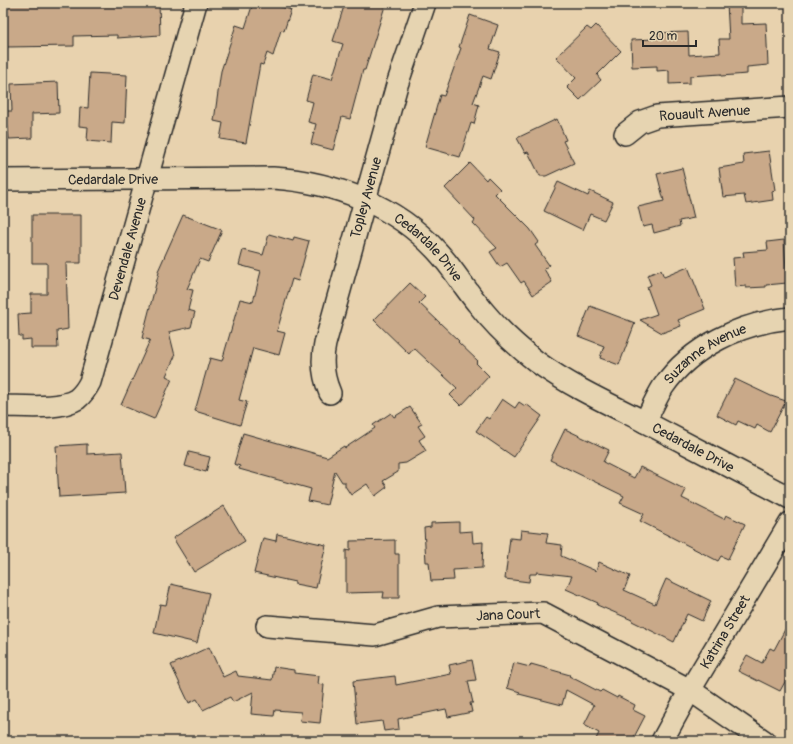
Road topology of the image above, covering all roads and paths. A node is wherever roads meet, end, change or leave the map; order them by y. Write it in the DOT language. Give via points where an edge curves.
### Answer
graph roads {
  1 [pos="196,3"];
  2 [pos="425,3"];
  3 [pos="790,107"];
  4 [pos="625,134"];
  5 [pos="3,180"];
  6 [pos="148,180"];
  7 [pos="364,199"];
  8 [pos="790,318"];
  9 [pos="330,393"];
  10 [pos="3,406"];
  11 [pos="645,422"];
  12 [pos="790,498"];
  13 [pos="790,523"];
  14 [pos="267,626"];
  15 [pos="690,690"];
  16 [pos="662,741"];
  17 [pos="764,741"];
  1 -- 6 [label="street, Devendale Avenue"];
  2 -- 7 [label="street, Topley Avenue" via="397,85"];
  3 -- 4 [label="street, Rouault Avenue" via="657,116 640,122"];
  5 -- 6 [label="street, Cedardale Drive"];
  6 -- 7 [label="street, Cedardale Drive" via="273,178 322,185"];
  6 -- 10 [label="street, Devendale Avenue" via="93,375 87,388 76,399 65,404"];
  7 -- 9 [label="street, Topley Avenue" via="323,353 324,374"];
  7 -- 11 [label="street, Cedardale Drive" via="392,214 422,236 450,266 490,318 536,361 569,382"];
  8 -- 11 [label="street, Suzanne Avenue" via="738,330 696,354 678,369 664,386"];
  11 -- 12 [label="street, Cedardale Drive"];
  13 -- 15 [label="street, Katrina Street"];
  14 -- 15 [label="street, Jana Court" via="375,636 438,617 543,613"];
  15 -- 16 [label="street, Katrina Street"];
  15 -- 17 [label="street, Jana Court"];
}
